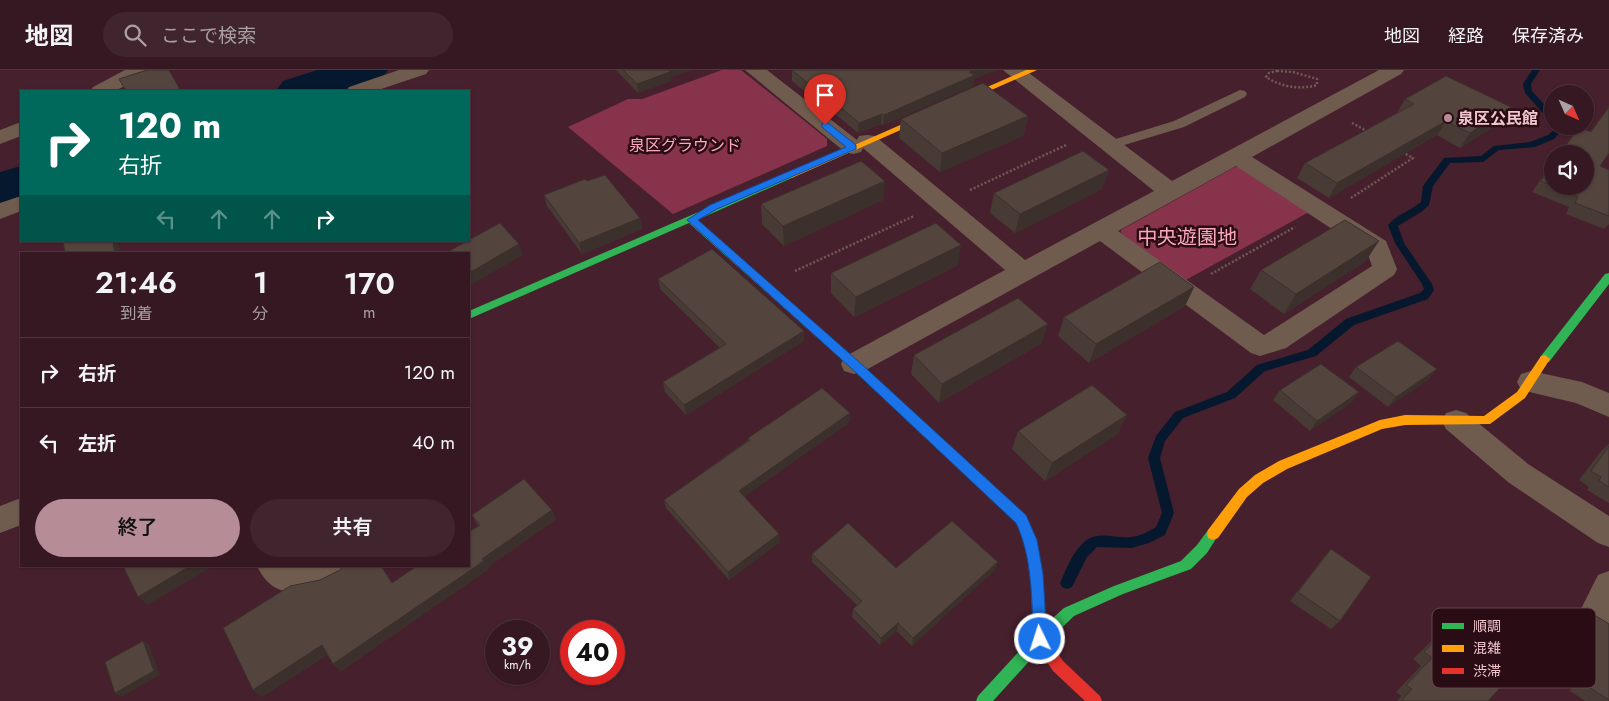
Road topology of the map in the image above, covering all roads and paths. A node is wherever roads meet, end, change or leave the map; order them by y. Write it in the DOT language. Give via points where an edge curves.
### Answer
graph roads {
  1 [pos="140,70"];
  2 [pos="419,70"];
  3 [pos="1394,70"];
  4 [pos="1276,71"];
  5 [pos="1295,71"];
  6 [pos="1022,72"];
  7 [pos="770,75"];
  8 [pos="102,90"];
  9 [pos="359,90"];
  10 [pos="1240,94"];
  11 [pos="20,128"];
  12 [pos="0,138"];
  13 [pos="860,144"];
  14 [pos="1111,145"];
  15 [pos="1236,156"];
  16 [pos="1171,192"];
  17 [pos="20,204"];
  18 [pos="0,211"];
  19 [pos="691,220"];
  20 [pos="1100,230"];
  21 [pos="1023,272"];
  22 [pos="1609,277"];
  23 [pos="470,315"];
  24 [pos="854,364"];
  25 [pos="1531,382"];
  26 [pos="1609,406"];
  27 [pos="1456,420"];
  28 [pos="20,511"];
  29 [pos="0,520"];
  30 [pos="1609,533"];
  31 [pos="274,567"];
  32 [pos="336,567"];
  33 [pos="1609,586"];
  34 [pos="1609,618"];
  35 [pos="1040,639"];
  36 [pos="984,701"];
  37 [pos="1095,701"];
  1 -- 8 [label="street"];
  2 -- 9 [label="street"];
  3 -- 15 [label="street"];
  4 -- 5 [label="path"];
  4 -- 5 [label="path" via="1266,77 1272,82 1307,88 1317,85 1318,79"];
  6 -- 13 [label="street"];
  6 -- 14 [label="street"];
  7 -- 13 [label="street"];
  10 -- 14 [label="lane" via="1179,124"];
  11 -- 12 [label="street"];
  13 -- 19 [label="street"];
  13 -- 21 [label="street"];
  14 -- 16 [label="street"];
  15 -- 16 [label="street"];
  15 -- 20 [label="street" via="1377,247 1385,269 1277,341 1260,346"];
  16 -- 20 [label="street"];
  17 -- 18 [label="street"];
  19 -- 23 [label="street"];
  19 -- 24 [label="street"];
  20 -- 21 [label="street"];
  21 -- 24 [label="street"];
  22 -- 25 [label="street"];
  24 -- 35 [label="street" via="1021,519 1031,540"];
  25 -- 26 [label="street" via="1582,392"];
  25 -- 27 [label="street" via="1521,395 1486,421"];
  27 -- 30 [label="street" via="1518,473"];
  27 -- 35 [label="street" via="1405,420 1380,425 1283,465 1242,493 1202,549 1186,565 1069,612"];
  28 -- 29 [label="street"];
  31 -- 32 [label="street" via="294,581"];
  33 -- 34 [label="street" via="1597,611"];
  35 -- 36 [label="street"];
  35 -- 37 [label="street" via="1058,666"];
}
